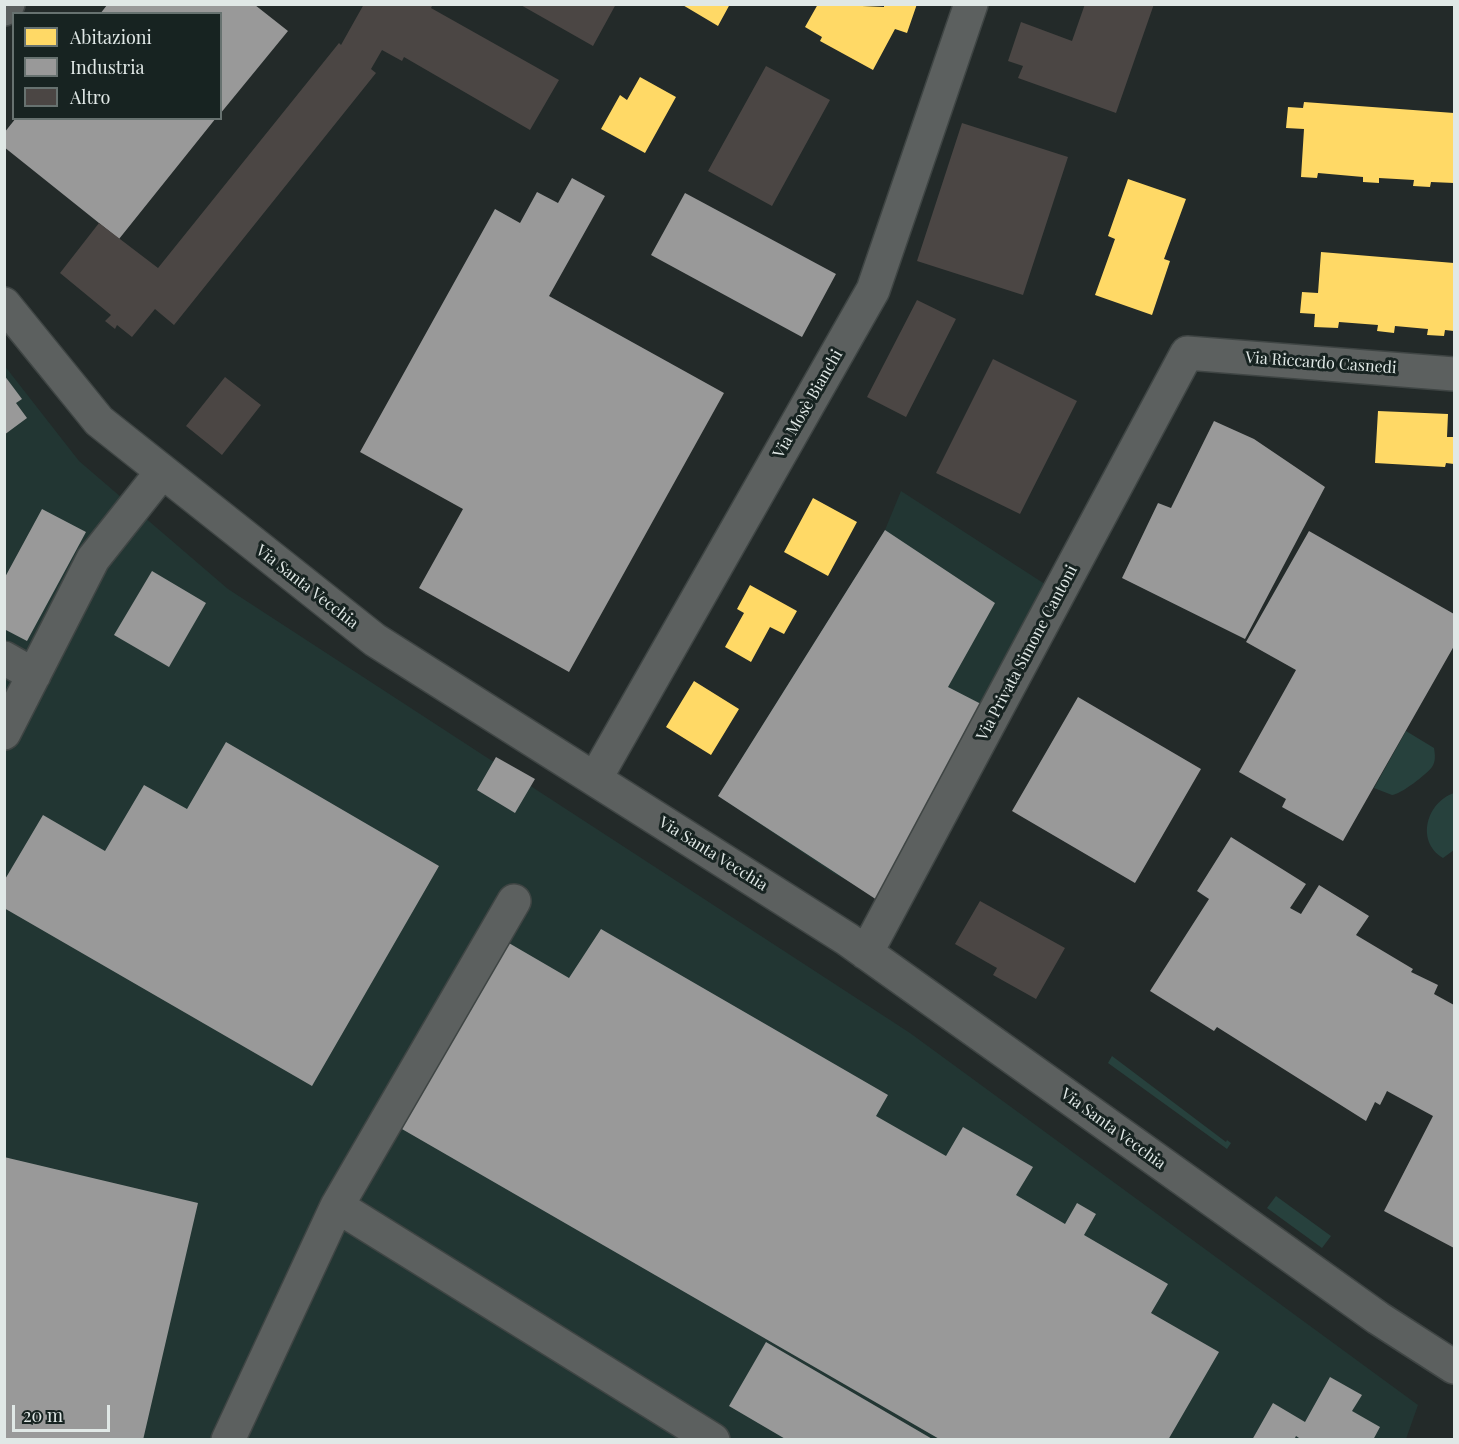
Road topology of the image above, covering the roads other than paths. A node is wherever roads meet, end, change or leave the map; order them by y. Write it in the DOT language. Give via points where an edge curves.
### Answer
graph roads {
  1 [pos="8,4"];
  2 [pos="971,4"];
  3 [pos="4,9"];
  4 [pos="4,304"];
  5 [pos="1187,353"];
  6 [pos="1455,374"];
  7 [pos="162,472"];
  8 [pos="4,658"];
  9 [pos="34,675"];
  10 [pos="4,733"];
  11 [pos="595,779"];
  12 [pos="514,901"];
  13 [pos="866,953"];
  14 [pos="337,1206"];
  15 [pos="1455,1367"];
  16 [pos="228,1440"];
  17 [pos="713,1440"];
  1 -- 3 [label="street"];
  2 -- 11 [label="street, Via Mosè Bianchi" via="873,290"];
  4 -- 7 [label="street, Via Santa Vecchia" via="99,422"];
  5 -- 6 [label="street, Via Riccardo Casnedi"];
  5 -- 13 [label="street, Via Privata Simone Cantoni"];
  7 -- 9 [label="street" via="93,559"];
  7 -- 11 [label="street, Via Santa Vecchia" via="375,640"];
  8 -- 9 [label="street"];
  9 -- 10 [label="street"];
  11 -- 13 [label="street, Via Santa Vecchia"];
  12 -- 14 [label="street"];
  13 -- 15 [label="street, Via Santa Vecchia" via="1378,1318"];
  14 -- 16 [label="street"];
  14 -- 17 [label="street"];
}
